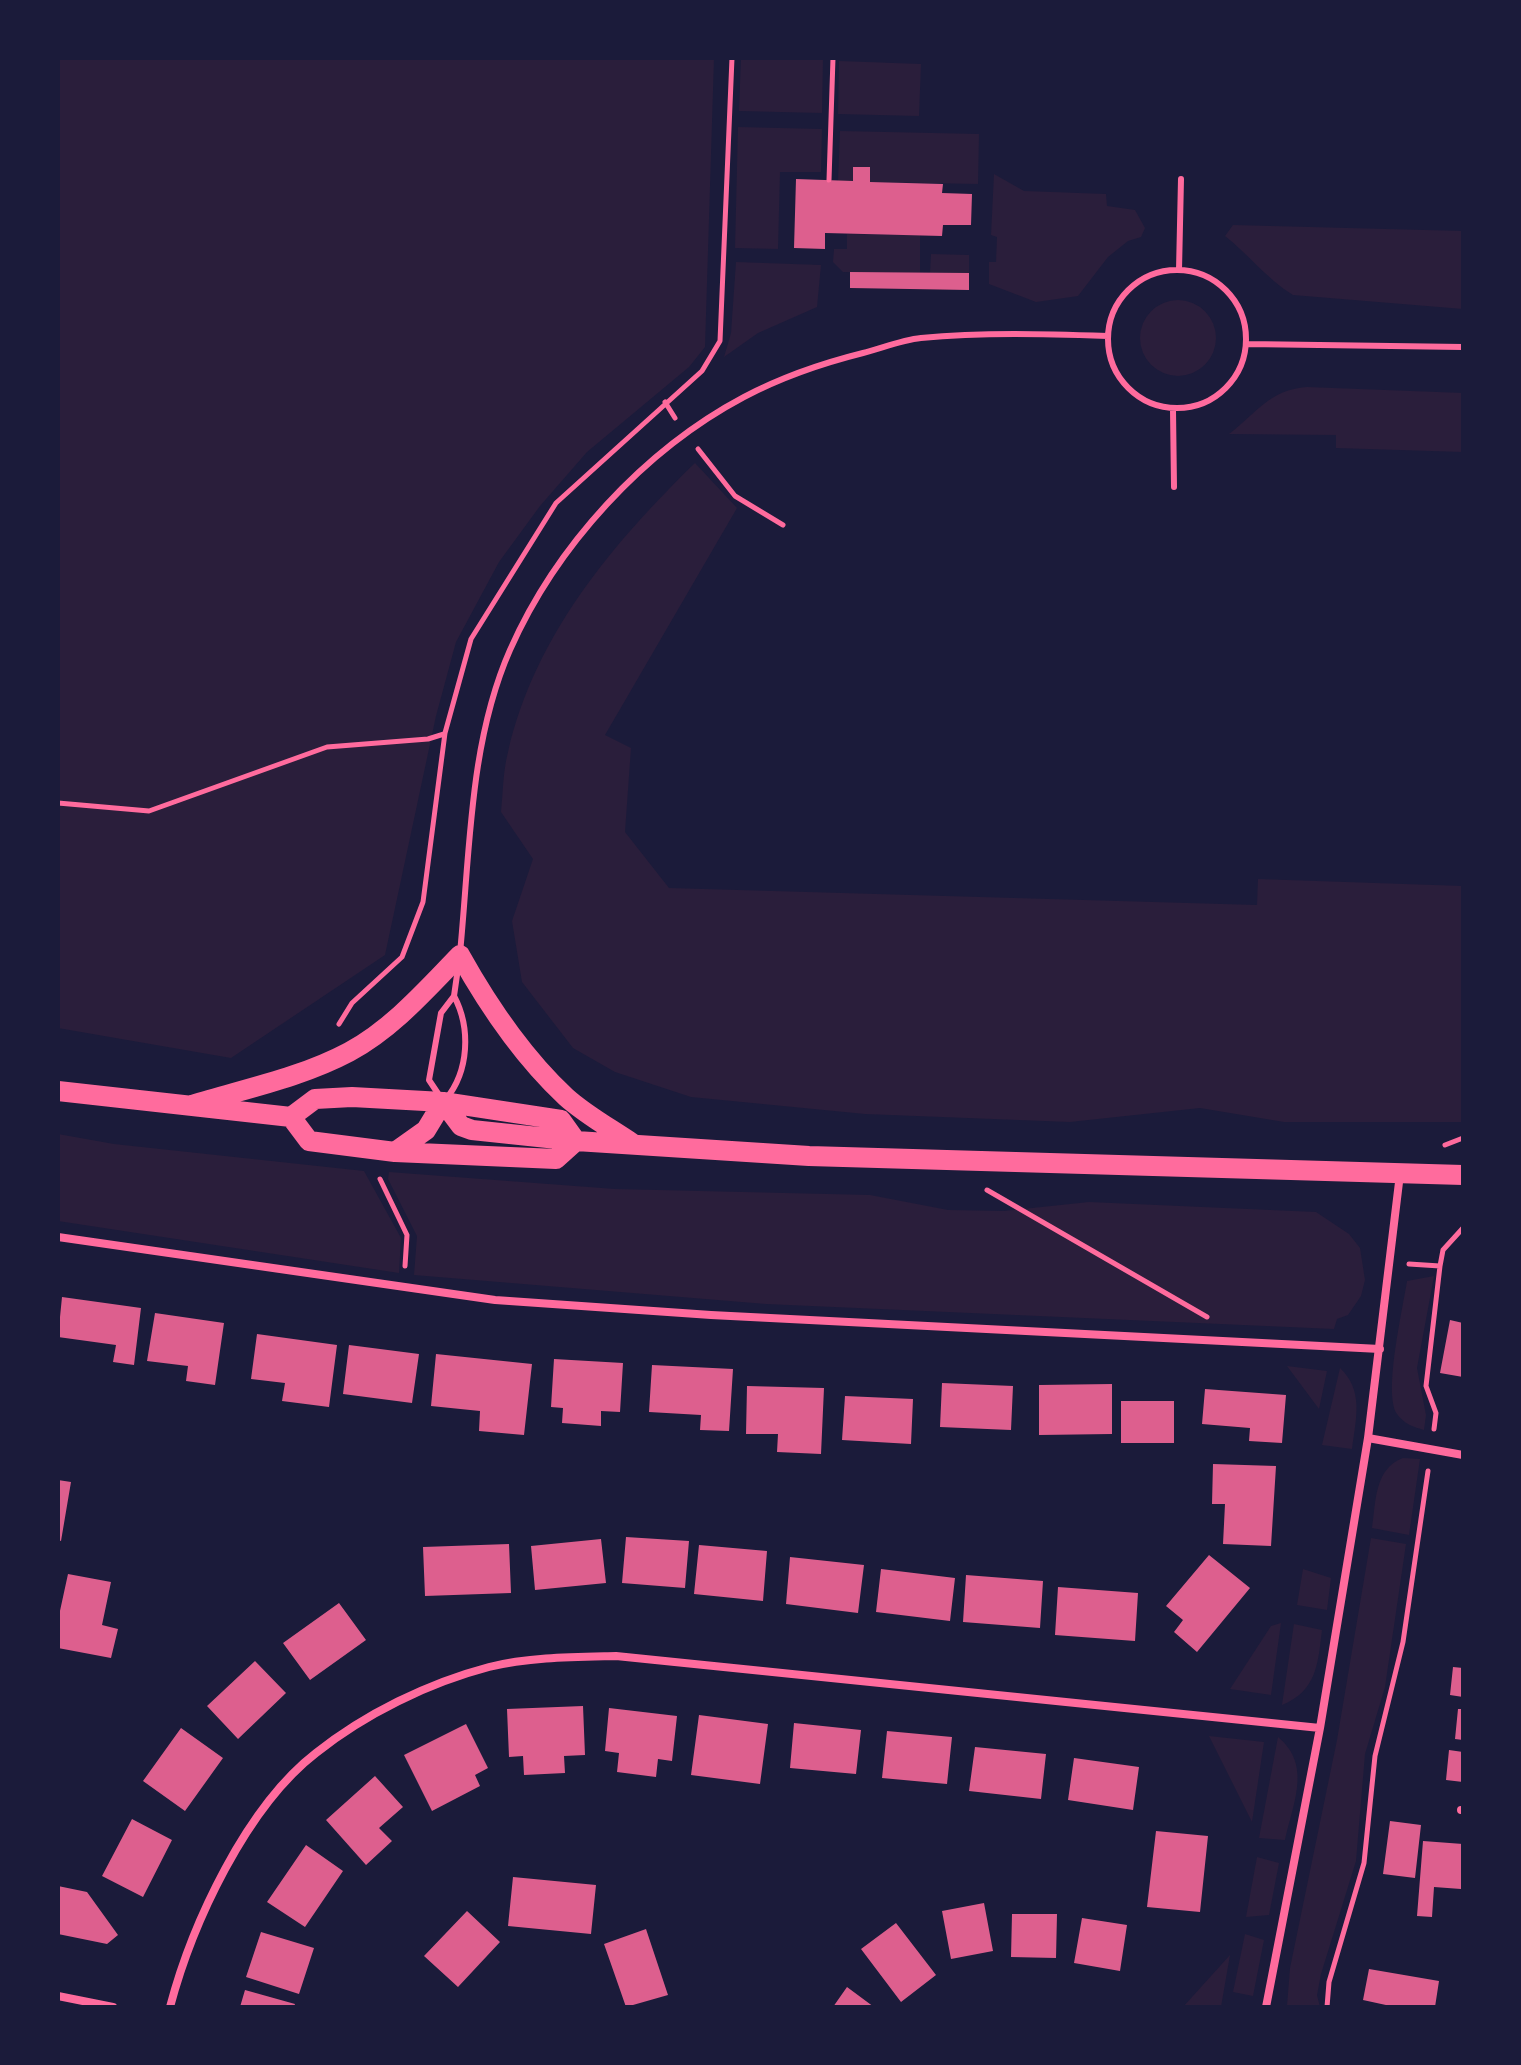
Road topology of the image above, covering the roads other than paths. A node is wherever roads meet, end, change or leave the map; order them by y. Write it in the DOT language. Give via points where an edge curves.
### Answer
graph roads {
  1 [pos="1181,179"];
  2 [pos="1179,270"];
  3 [pos="1108,336"];
  4 [pos="1247,344"];
  5 [pos="1463,347"];
  6 [pos="1173,410"];
  7 [pos="1174,487"];
  8 [pos="460,955"];
  9 [pos="454,996"];
  10 [pos="58,1091"];
  11 [pos="443,1102"];
  12 [pos="192,1105"];
  13 [pos="291,1117"];
  14 [pos="576,1141"];
  15 [pos="632,1143"];
  16 [pos="395,1152"];
  17 [pos="1400,1173"];
  18 [pos="1463,1175"];
  19 [pos="58,1237"];
  20 [pos="1380,1349"];
  21 [pos="1368,1438"];
  22 [pos="1463,1455"];
  23 [pos="1320,1728"];
  24 [pos="58,1996"];
  25 [pos="113,2007"];
  26 [pos="170,2007"];
  27 [pos="1266,2007"];
  1 -- 2 [label="lane"];
  2 -- 3 [label="lane" via="1150,275 1129,288 1115,308"];
  2 -- 4 [label="lane" via="1218,282 1235,301"];
  3 -- 6 [label="lane" via="1111,363 1122,382 1145,401"];
  3 -- 8 [label="lane" via="919,338 832,361 745,396 687,434 629,482 582,532 510,651 482,742"];
  4 -- 5 [label="lane"];
  4 -- 6 [label="lane" via="1235,378 1216,396"];
  6 -- 7 [label="lane"];
  8 -- 9 [label="lane"];
  8 -- 12 [label="main road" via="418,999 350,1051 309,1070"];
  8 -- 15 [label="main road" via="483,997 529,1059 568,1099"];
  9 -- 11 [label="lane" via="464,1015 466,1041 457,1085"];
  9 -- 11 [label="lane" via="441,1013 429,1080"];
  10 -- 12 [label="main road"];
  11 -- 13 [label="main road" via="315,1099"];
  11 -- 14 [label="main road" via="561,1120"];
  11 -- 16 [label="main road" via="426,1130"];
  12 -- 13 [label="main road"];
  13 -- 16 [label="main road" via="309,1141"];
  14 -- 15 [label="main road"];
  14 -- 16 [label="main road" via="556,1159"];
  15 -- 17 [label="main road" via="809,1156"];
  17 -- 18 [label="main road"];
  17 -- 20 [label="street"];
  19 -- 20 [label="street" via="495,1300"];
  20 -- 21 [label="street"];
  21 -- 22 [label="street"];
  21 -- 23 [label="street"];
  23 -- 26 [label="street" via="616,1656 543,1658 489,1668 379,1711 314,1754 239,1845 181,1965"];
  23 -- 27 [label="street"];
  24 -- 25 [label="street"];
}
